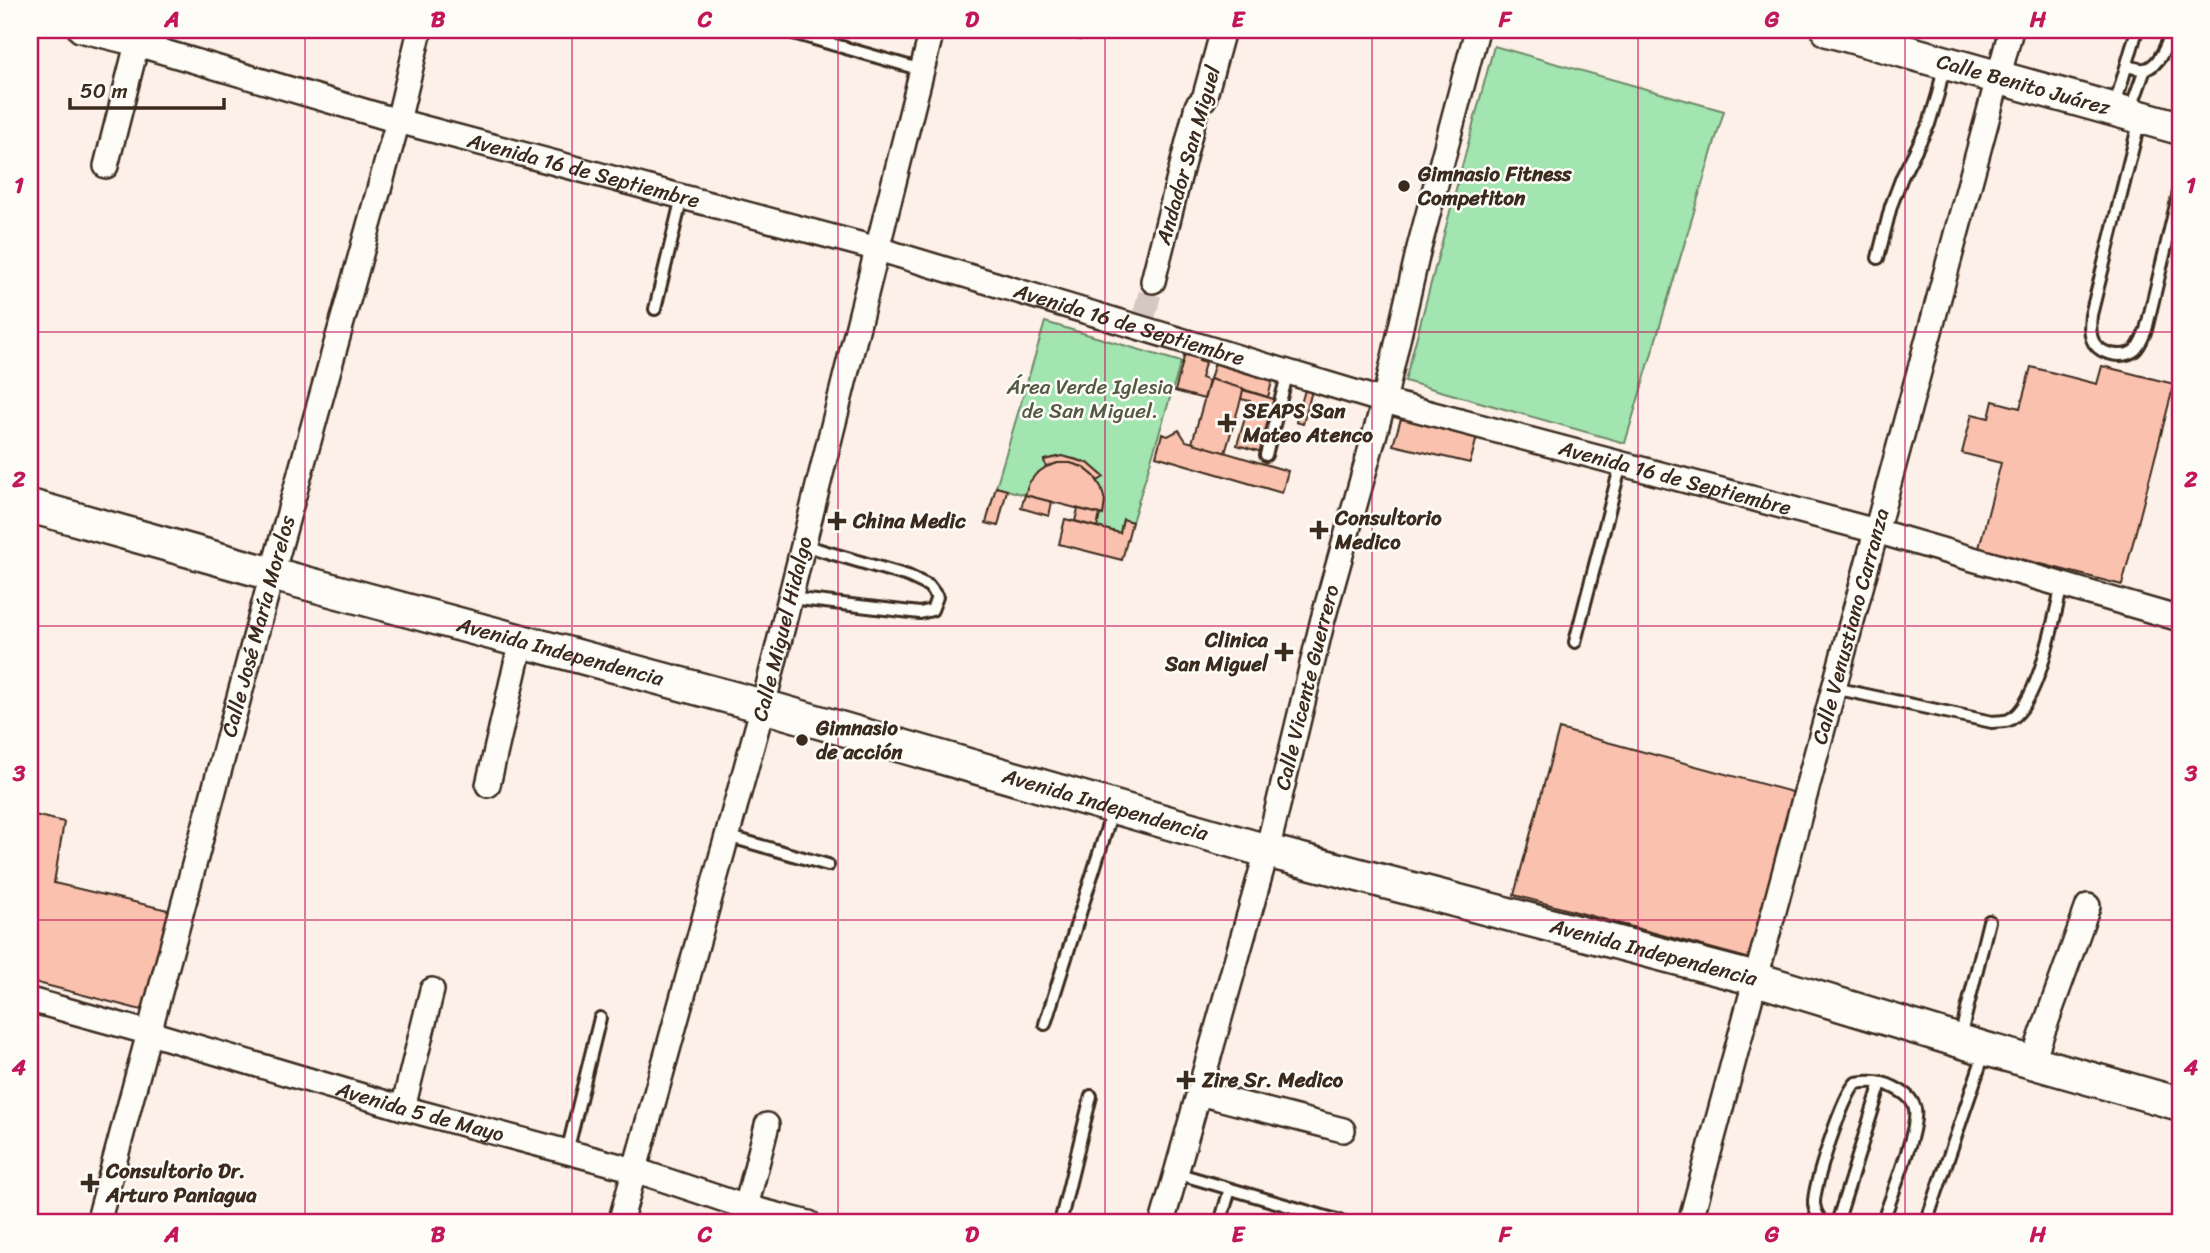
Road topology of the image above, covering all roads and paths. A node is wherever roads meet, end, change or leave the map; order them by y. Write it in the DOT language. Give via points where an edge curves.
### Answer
graph roads {
  1 [pos="80,30"];
  2 [pos="420,30"];
  3 [pos="783,30"];
  4 [pos="932,30"];
  5 [pos="1223,30"];
  6 [pos="1477,30"];
  7 [pos="1828,30"];
  8 [pos="2011,30"];
  9 [pos="2137,30"];
  10 [pos="2172,30"];
  11 [pos="137,44"];
  12 [pos="1945,62"];
  13 [pos="2127,66"];
  14 [pos="2145,69"];
  15 [pos="922,70"];
  16 [pos="1999,77"];
  17 [pos="2128,113"];
  18 [pos="398,121"];
  19 [pos="2180,128"];
  20 [pos="106,166"];
  21 [pos="2180,188"];
  22 [pos="682,197"];
  23 [pos="878,249"];
  24 [pos="1878,258"];
  25 [pos="1153,281"];
  26 [pos="654,309"];
  27 [pos="1288,372"];
  28 [pos="1384,401"];
  29 [pos="1266,455"];
  30 [pos="1621,464"];
  31 [pos="30,506"];
  32 [pos="1876,531"];
  33 [pos="803,545"];
  34 [pos="272,574"];
  35 [pos="2062,584"];
  36 [pos="790,598"];
  37 [pos="2180,619"];
  38 [pos="521,642"];
  39 [pos="1575,642"];
  40 [pos="1834,688"];
  41 [pos="763,706"];
  42 [pos="488,785"];
  43 [pos="1114,807"];
  44 [pos="727,836"];
  45 [pos="1268,851"];
  46 [pos="828,865"];
  47 [pos="2088,906"];
  48 [pos="1989,920"];
  49 [pos="1756,979"];
  50 [pos="432,990"];
  51 [pos="30,1000"];
  52 [pos="600,1018"];
  53 [pos="1045,1024"];
  54 [pos="150,1033"];
  55 [pos="1973,1045"];
  56 [pos="2032,1062"];
  57 [pos="1881,1083"];
  58 [pos="1199,1093"];
  59 [pos="1091,1096"];
  60 [pos="2180,1104"];
  61 [pos="403,1108"];
  62 [pos="767,1125"];
  63 [pos="1343,1130"];
  64 [pos="567,1152"];
  65 [pos="635,1170"];
  66 [pos="1176,1173"];
  67 [pos="1230,1189"];
  68 [pos="758,1214"];
  69 [pos="1167,1222"];
  70 [pos="98,1223"];
  71 [pos="620,1223"];
  72 [pos="809,1223"];
  73 [pos="1060,1223"];
  74 [pos="1220,1223"];
  75 [pos="1347,1223"];
  76 [pos="1690,1223"];
  77 [pos="1824,1223"];
  78 [pos="1837,1223"];
  79 [pos="1882,1223"];
  80 [pos="1926,1223"];
  1 -- 11 [label="street, Avenida 16 de Septiembre"];
  2 -- 18 [label="street, Calle José María Morelos"];
  3 -- 15 [label="lane"];
  4 -- 15 [label="street, Calle Miguel Hidalgo"];
  5 -- 25 [label="street, Andador San Miguel" via="1204,99 1197,106"];
  6 -- 28 [label="street, Calle Vicente Guerrero"];
  7 -- 12 [label="main road, Calle Benito Juárez"];
  8 -- 16 [label="street, Calle Venustiano Carranza"];
  9 -- 13 [label="lane"];
  10 -- 14 [label="lane" via="2161,55"];
  11 -- 18 [label="street, Avenida 16 de Septiembre"];
  11 -- 20 [label="street"];
  12 -- 16 [label="main road, Calle Benito Juárez"];
  12 -- 24 [label="lane" via="1929,124 1902,177"];
  13 -- 14 [label="lane"];
  13 -- 17 [label="lane"];
  14 -- 17 [label="lane"];
  15 -- 23 [label="street, Calle Miguel Hidalgo"];
  16 -- 17 [label="main road, Calle Benito Juárez"];
  16 -- 32 [label="street, Calle Venustiano Carranza"];
  17 -- 19 [label="main road, Calle Benito Juárez"];
  17 -- 21 [label="lane" via="2091,315 2093,341 2101,350 2123,355 2141,342"];
  18 -- 22 [label="street, Avenida 16 de Septiembre"];
  18 -- 34 [label="street, Calle José María Morelos"];
  22 -- 23 [label="street, Avenida 16 de Septiembre"];
  22 -- 26 [label="lane"];
  23 -- 27 [label="street, Avenida 16 de Septiembre" via="1143,322"];
  23 -- 33 [label="street, Calle Miguel Hidalgo"];
  27 -- 28 [label="street, Avenida 16 de Septiembre"];
  27 -- 29 [label="lane"];
  28 -- 30 [label="street, Avenida 16 de Septiembre"];
  28 -- 45 [label="street, Calle Vicente Guerrero" via="1323,619"];
  30 -- 32 [label="street, Avenida 16 de Septiembre"];
  30 -- 39 [label="lane"];
  31 -- 34 [label="main road, Avenida Independencia"];
  32 -- 35 [label="street, Avenida 16 de Septiembre"];
  32 -- 40 [label="street, Calle Venustiano Carranza"];
  33 -- 36 [label="street, Calle Miguel Hidalgo"];
  33 -- 36 [label="lane" via="908,576 929,586 937,597 932,610 920,613"];
  34 -- 38 [label="main road, Avenida Independencia"];
  34 -- 54 [label="street, Calle José María Morelos"];
  35 -- 37 [label="street, Avenida 16 de Septiembre"];
  35 -- 40 [label="lane" via="2038,678 2024,707 2008,720 1992,722"];
  36 -- 41 [label="street, Calle Miguel Hidalgo"];
  38 -- 41 [label="main road, Avenida Independencia"];
  38 -- 42 [label="street"];
  40 -- 49 [label="street, Calle Venustiano Carranza"];
  41 -- 43 [label="main road, Avenida Independencia"];
  41 -- 44 [label="street, Calle Miguel Hidalgo"];
  43 -- 45 [label="main road, Avenida Independencia"];
  43 -- 53 [label="lane"];
  44 -- 46 [label="lane"];
  44 -- 65 [label="street, Calle Miguel Hidalgo"];
  45 -- 49 [label="main road, Avenida Independencia"];
  45 -- 58 [label="street, Calle Vicente Guerrero"];
  47 -- 56 [label="street"];
  48 -- 55 [label="lane"];
  49 -- 55 [label="main road, Avenida Independencia"];
  49 -- 76 [label="street, Calle Venustiano Carranza"];
  50 -- 61 [label="street"];
  51 -- 54 [label="street, Avenida 5 de Mayo"];
  52 -- 64 [label="lane"];
  54 -- 61 [label="street, Avenida 5 de Mayo"];
  54 -- 70 [label="street, Calle José María Morelos"];
  55 -- 56 [label="main road, Avenida Independencia"];
  55 -- 80 [label="lane"];
  56 -- 60 [label="main road, Avenida Independencia"];
  57 -- 77 [label="lane" via="1856,1083 1846,1097 1814,1195 1816,1213"];
  57 -- 78 [label="lane"];
  57 -- 79 [label="lane" via="1906,1093 1915,1111"];
  58 -- 63 [label="street"];
  58 -- 66 [label="street, Calle Vicente Guerrero"];
  59 -- 73 [label="lane"];
  61 -- 64 [label="street, Avenida 5 de Mayo"];
  62 -- 68 [label="street"];
  64 -- 65 [label="street, Avenida 5 de Mayo"];
  65 -- 68 [label="street, Avenida 5 de Mayo"];
  65 -- 71 [label="street, Calle Miguel Hidalgo"];
  66 -- 67 [label="lane"];
  66 -- 69 [label="street, Calle Vicente Guerrero"];
  67 -- 74 [label="lane"];
  67 -- 75 [label="lane"];
  68 -- 72 [label="street, Avenida 5 de Mayo"];
}
